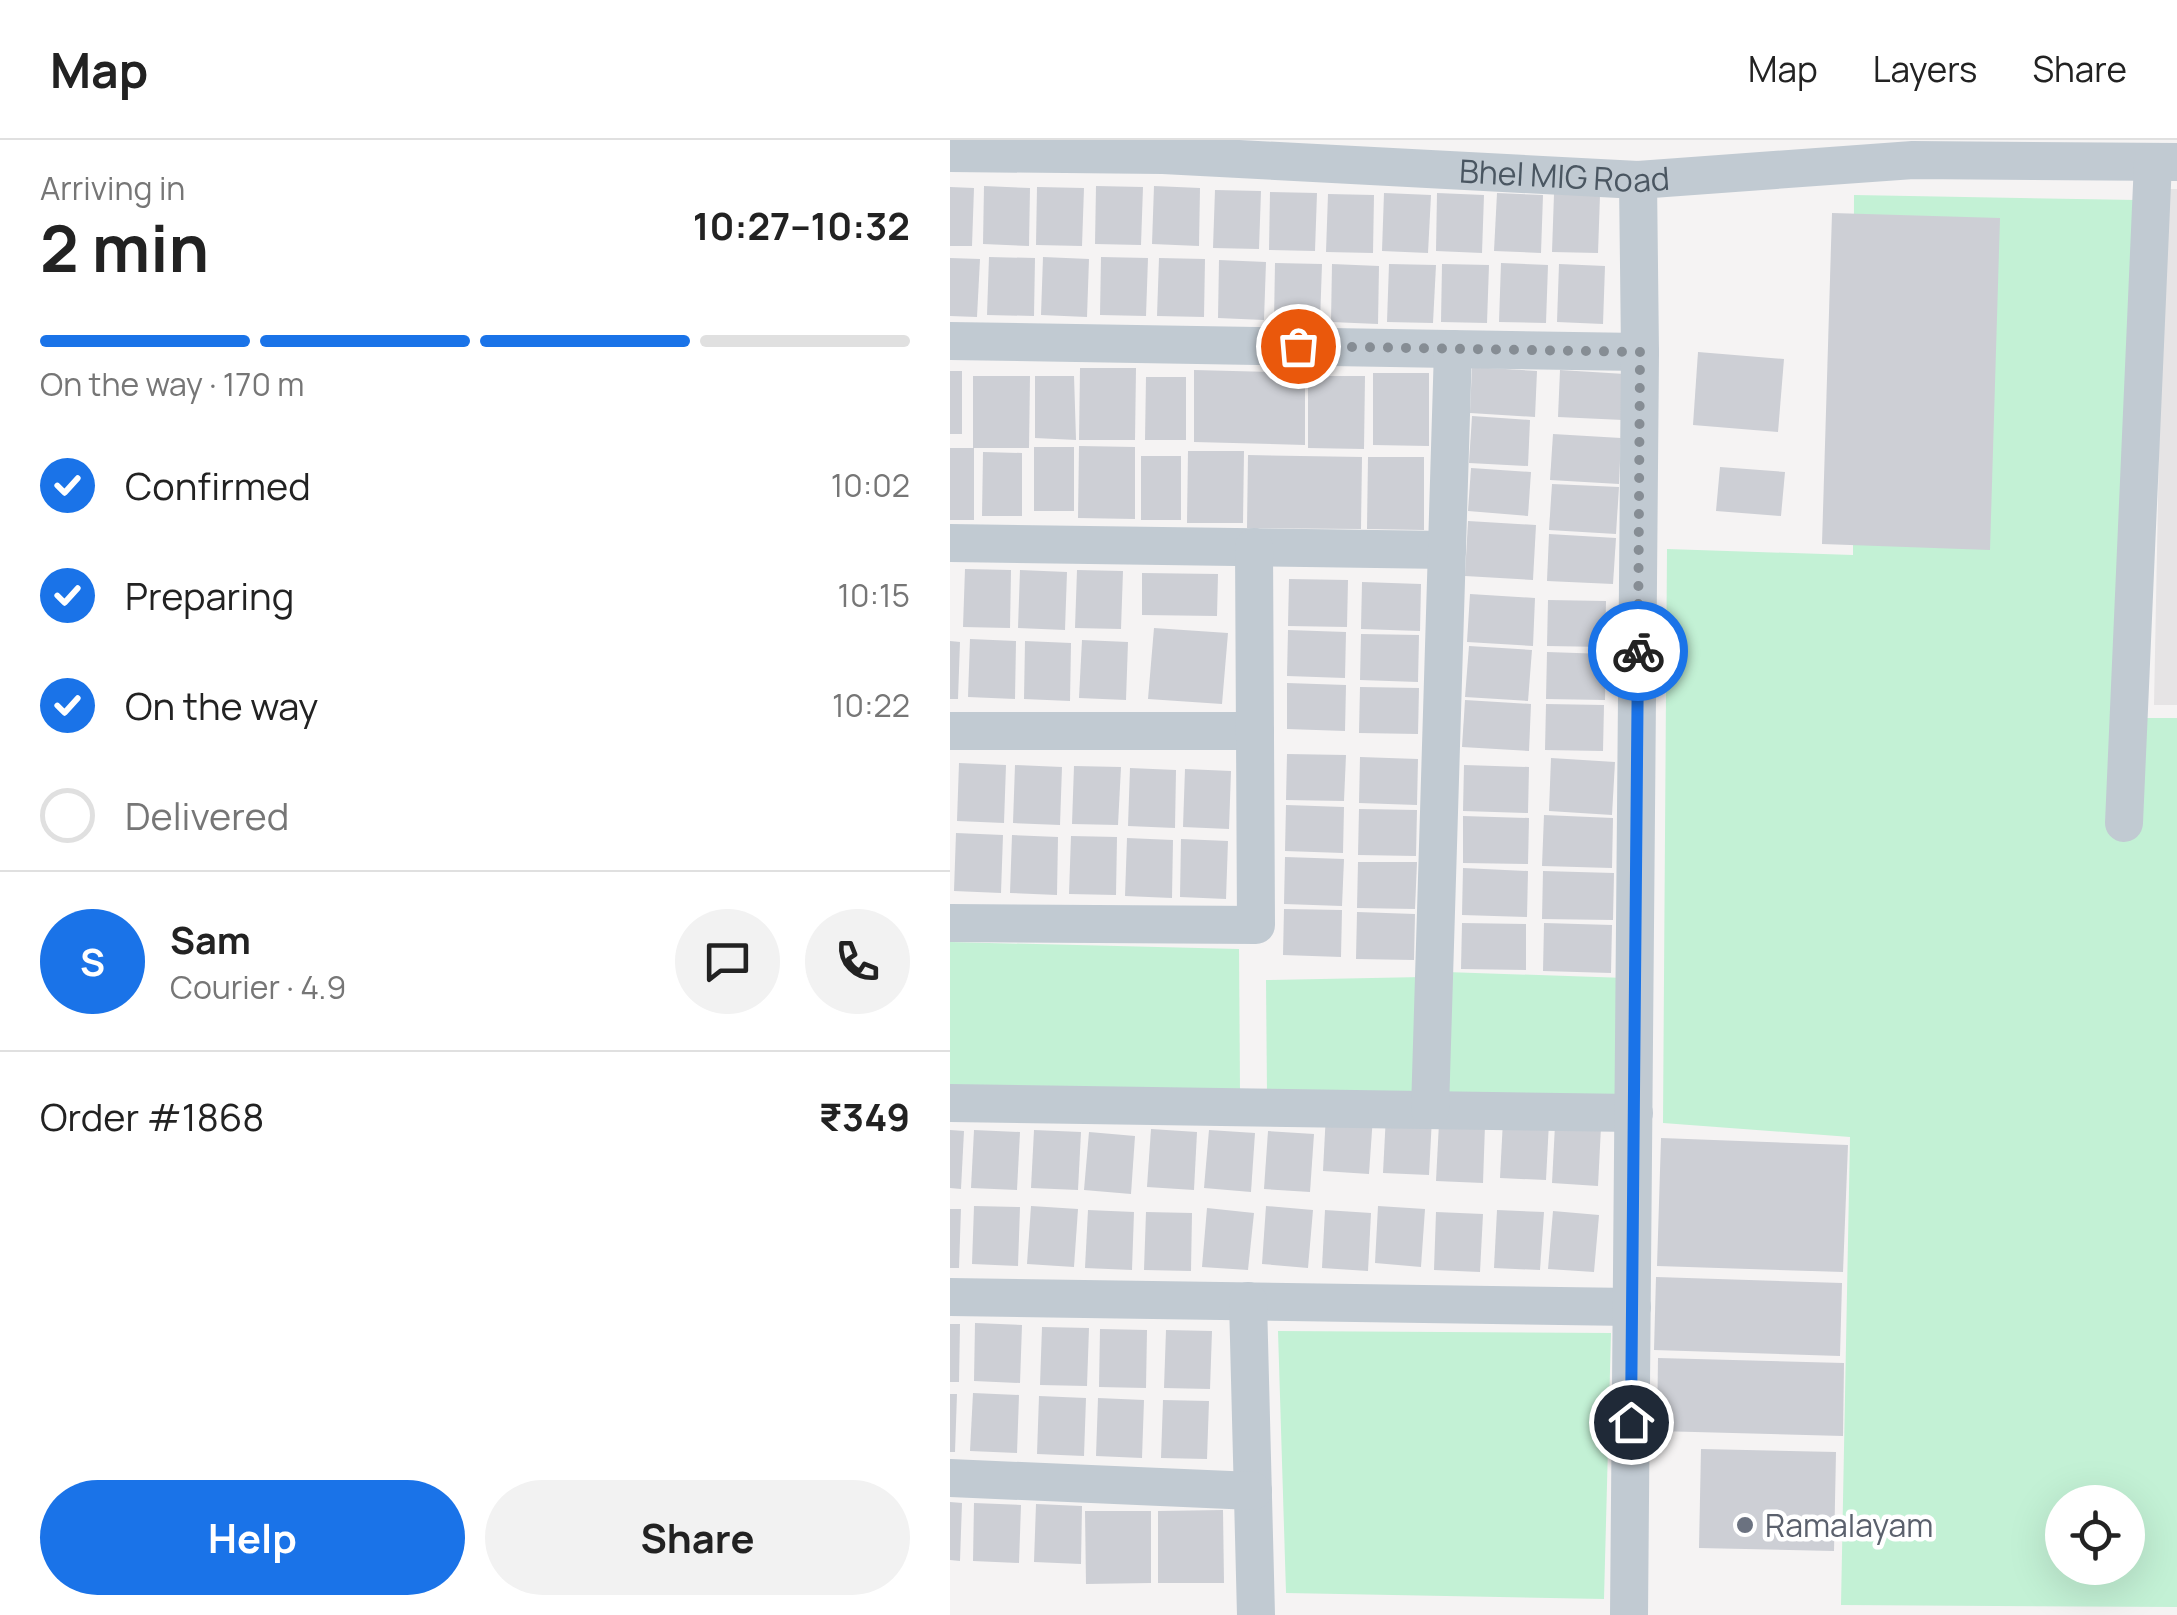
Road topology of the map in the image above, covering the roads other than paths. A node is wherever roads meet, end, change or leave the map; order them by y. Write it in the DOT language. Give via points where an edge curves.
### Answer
graph roads {
  1 [pos="1163,148"];
  2 [pos="963,149"];
  3 [pos="1913,150"];
  4 [pos="2114,151"];
  5 [pos="2165,162"];
  6 [pos="1638,180"];
  7 [pos="950,341"];
  8 [pos="1453,349"];
  9 [pos="1640,352"];
  10 [pos="950,542"];
  11 [pos="1254,547"];
  12 [pos="1447,550"];
  13 [pos="950,731"];
  14 [pos="1255,731"];
  15 [pos="2124,822"];
  16 [pos="950,923"];
  17 [pos="950,1103"];
  18 [pos="1430,1110"];
  19 [pos="1634,1113"];
  20 [pos="950,1297"];
  21 [pos="1248,1302"];
  22 [pos="1632,1307"];
  23 [pos="950,1478"];
  24 [pos="1253,1491"];
  25 [pos="1256,1615"];
  26 [pos="1629,1615"];
  1 -- 2 [label="street, Bhel MIG Road"];
  1 -- 6 [label="street, Bhel MIG Road"];
  3 -- 4 [label="street, Bhel MIG Road"];
  3 -- 6 [label="street, Bhel MIG Road"];
  4 -- 5 [label="street, Bhel MIG Road"];
  5 -- 15 [label="street"];
  6 -- 9 [label="street"];
  7 -- 8 [label="street"];
  8 -- 9 [label="street"];
  8 -- 12 [label="street"];
  9 -- 19 [label="street"];
  10 -- 11 [label="street"];
  11 -- 12 [label="street"];
  11 -- 14 [label="street"];
  12 -- 18 [label="street"];
  13 -- 14 [label="street"];
  14 -- 16 [label="street" via="1256,925"];
  17 -- 18 [label="street"];
  18 -- 19 [label="street"];
  19 -- 22 [label="street"];
  20 -- 21 [label="street"];
  21 -- 22 [label="street"];
  21 -- 24 [label="street"];
  22 -- 26 [label="street"];
  23 -- 24 [label="street"];
  24 -- 25 [label="street"];
}
